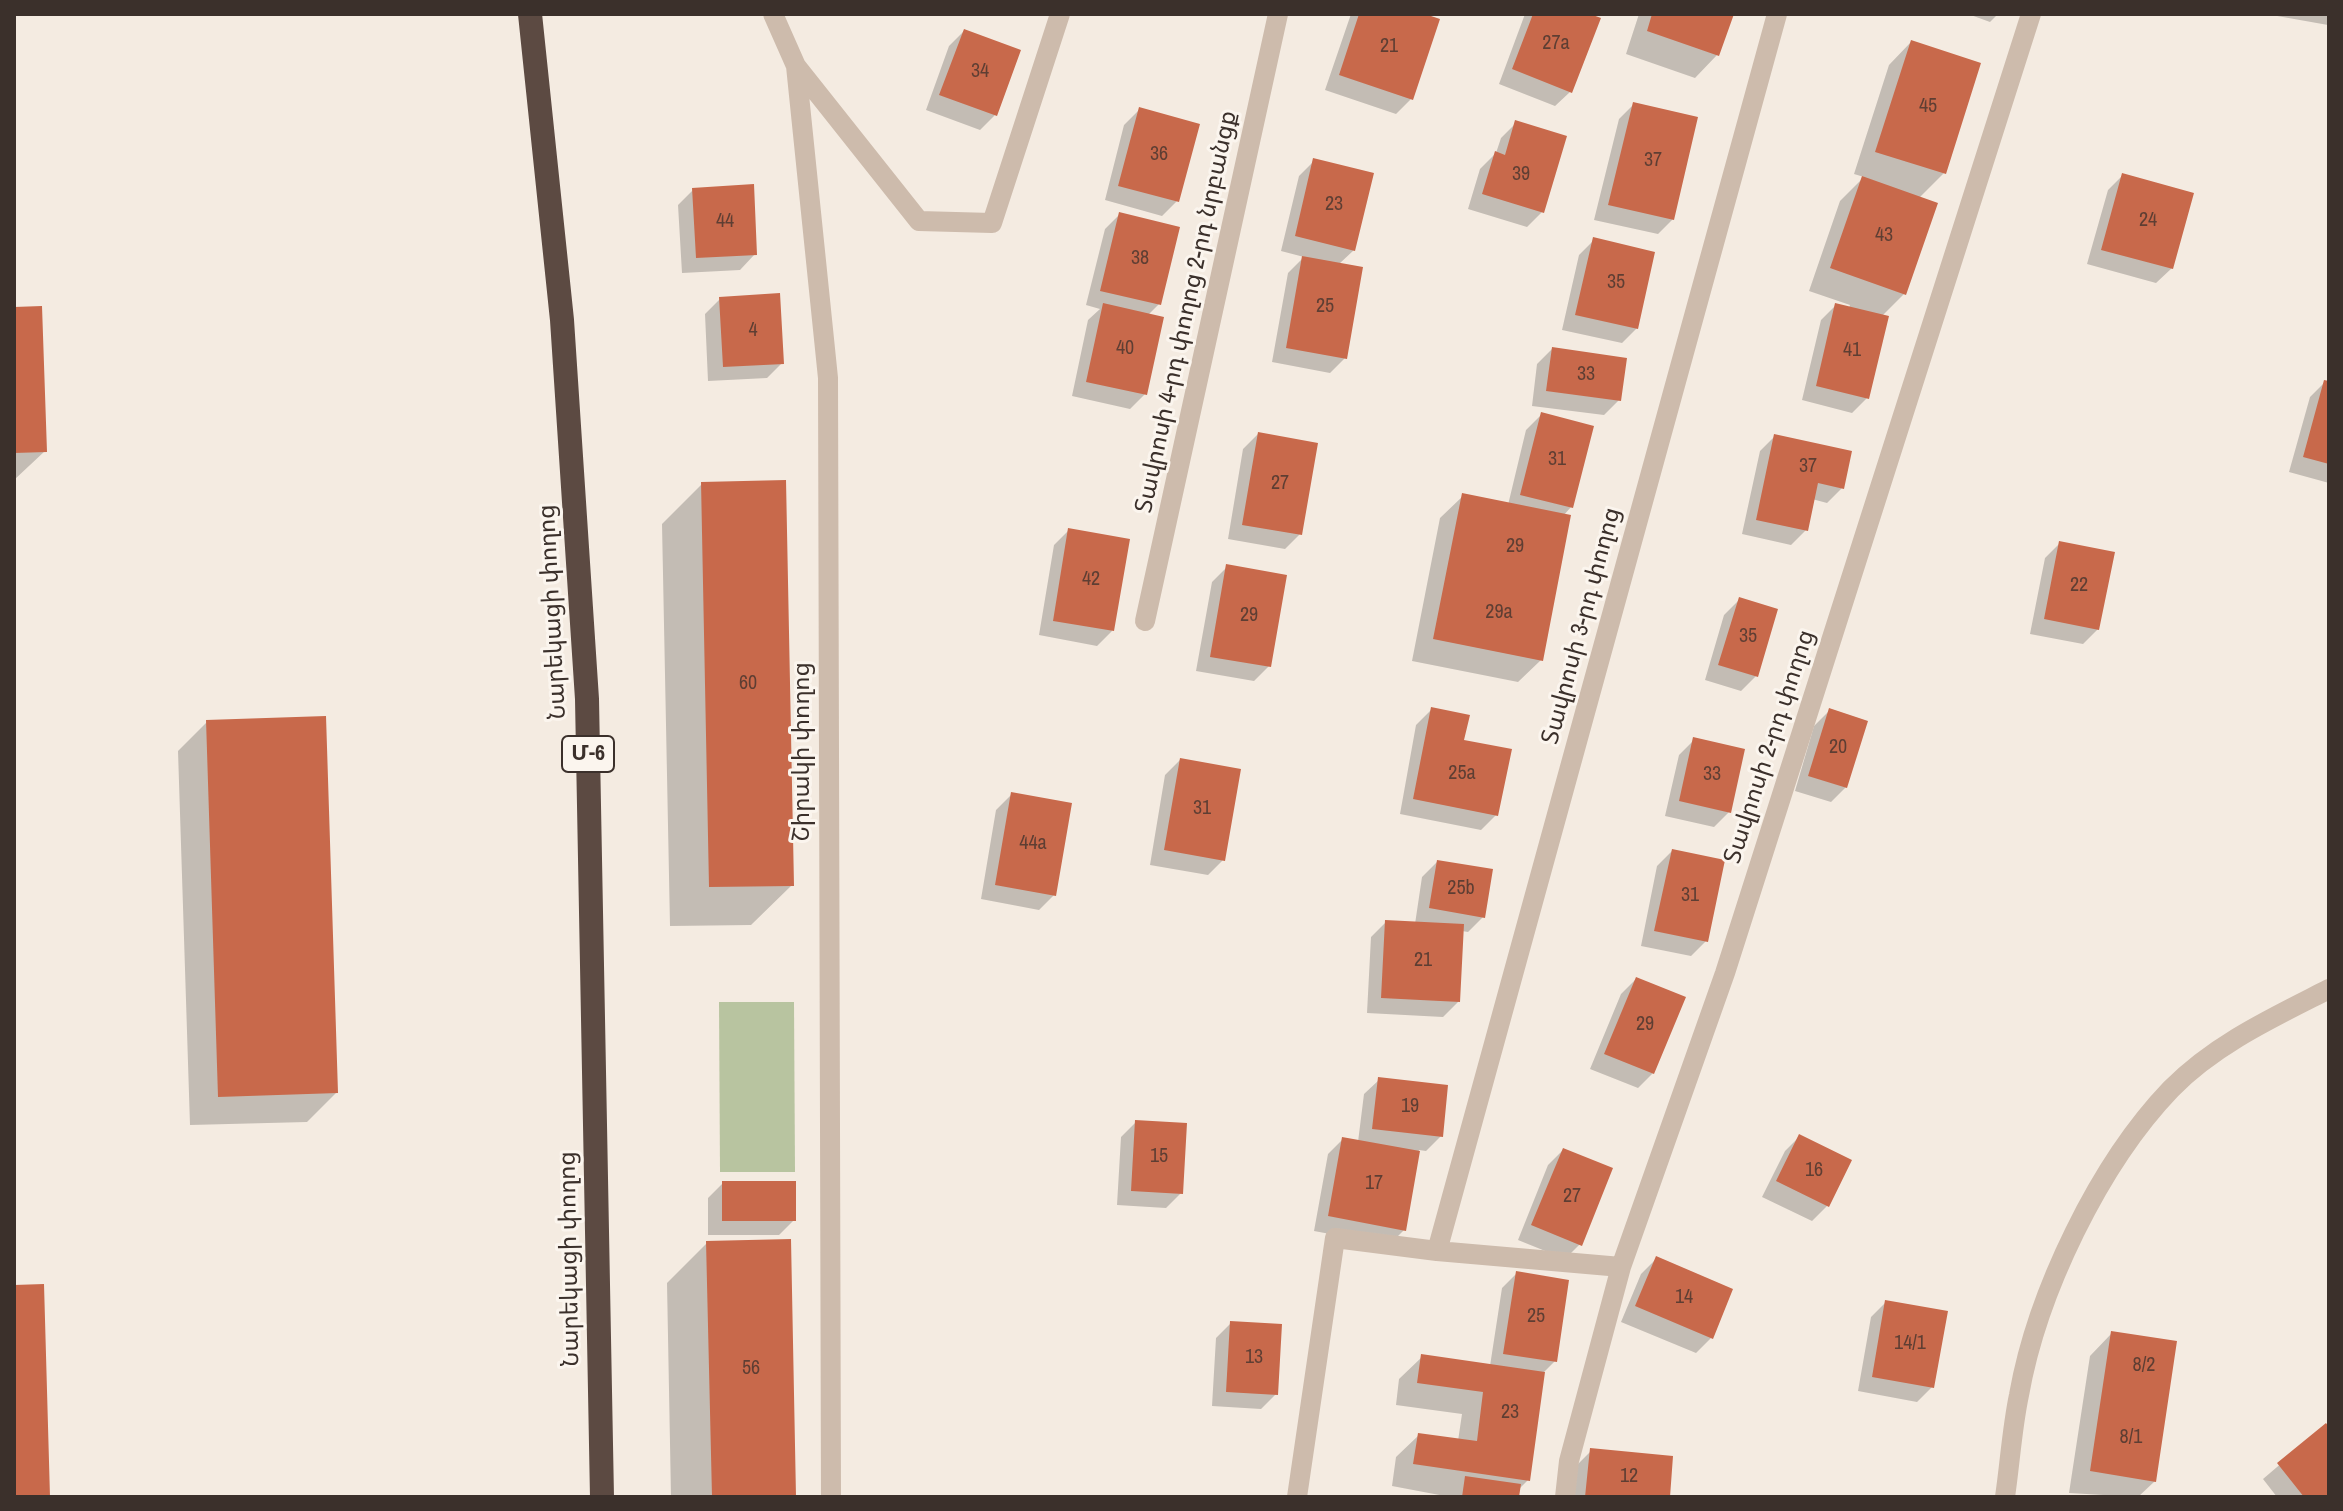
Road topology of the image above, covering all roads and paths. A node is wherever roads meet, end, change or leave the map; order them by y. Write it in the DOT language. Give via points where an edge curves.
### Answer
graph roads {
  1 [pos="530,14"];
  2 [pos="773,14"];
  3 [pos="1060,14"];
  4 [pos="1278,14"];
  5 [pos="1777,14"];
  6 [pos="2031,14"];
  7 [pos="796,66"];
  8 [pos="1145,621"];
  9 [pos="2329,989"];
  10 [pos="1437,1251"];
  11 [pos="1621,1267"];
  12 [pos="602,1497"];
  13 [pos="831,1497"];
  14 [pos="1297,1497"];
  15 [pos="1565,1497"];
  16 [pos="2005,1497"];
  1 -- 12 [label="highway, Նարեկացի փողոց / Մ-6" via="562,320 587,699"];
  2 -- 7 [label="street, Շիրակի փողոց"];
  3 -- 7 [label="street" via="992,223 919,221"];
  4 -- 8 [label="street, Տավրոսի 4-րդ փողոց 2-րդ նրբանցք"];
  5 -- 10 [label="street, Տավրոսի 3-րդ փողոց"];
  6 -- 11 [label="street, Տավրոսի 2-րդ փողոց" via="1725,973"];
  7 -- 13 [label="street, Շիրակի փողոց" via="828,378"];
  9 -- 16 [label="street" via="2249,1029 2172,1089 2106,1172 2052,1282 2019,1393"];
  10 -- 11 [label="street"];
  10 -- 14 [label="street" via="1335,1238"];
  11 -- 15 [label="street, Տավրոսի 2-րդ փողոց" via="1569,1461"];
}
